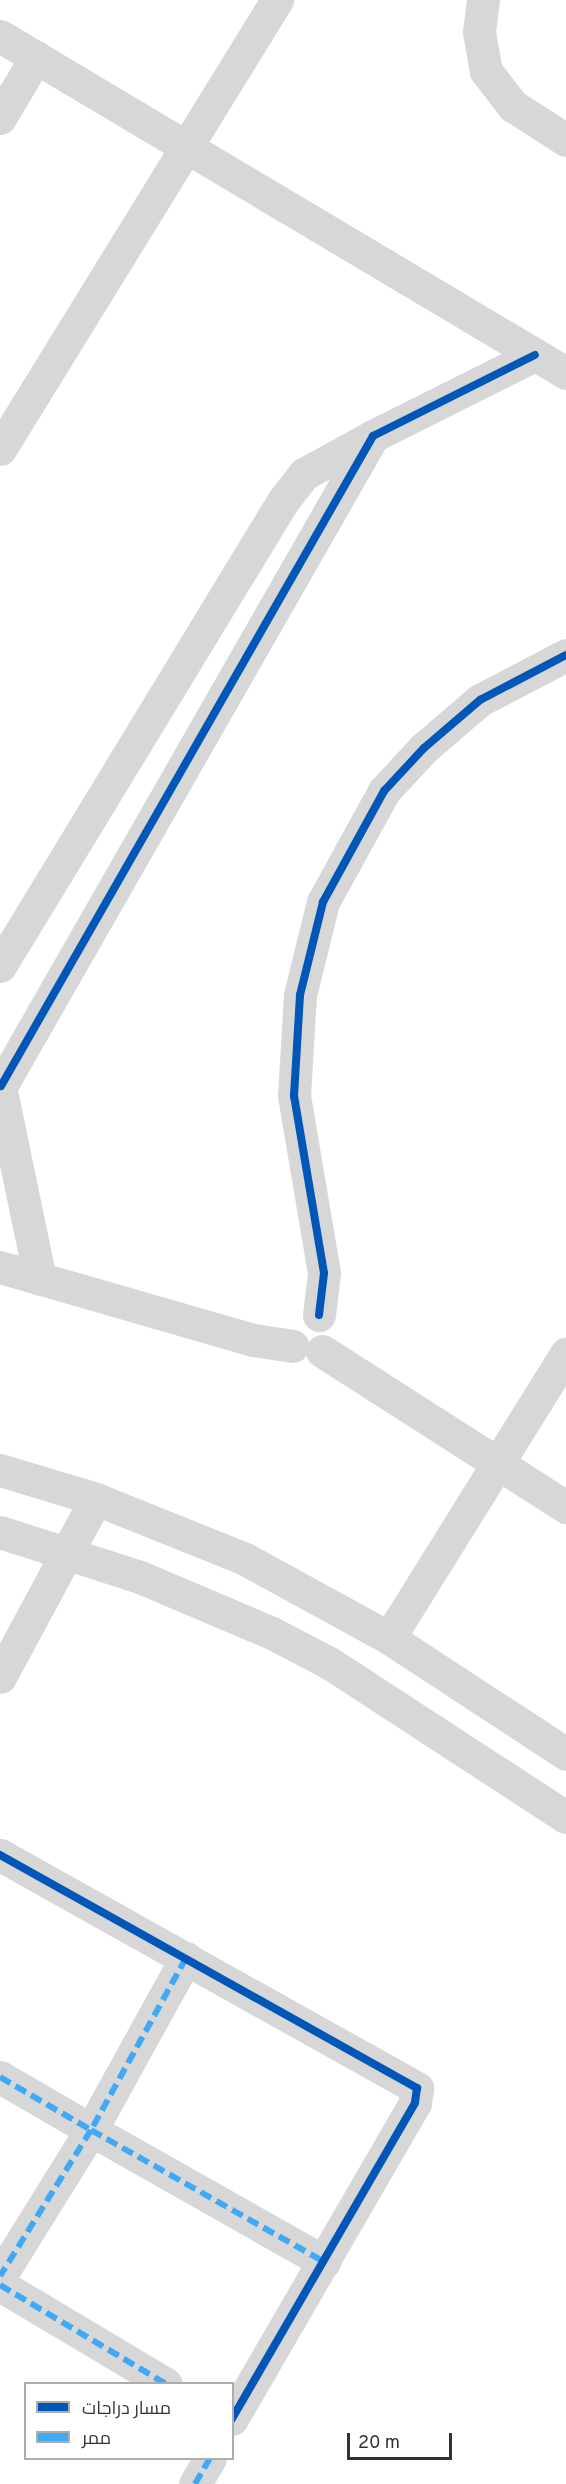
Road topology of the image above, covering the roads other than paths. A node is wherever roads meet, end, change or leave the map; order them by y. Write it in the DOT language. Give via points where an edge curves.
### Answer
graph roads {
  1 [pos="277,0"];
  2 [pos="483,0"];
  3 [pos="0,36"];
  4 [pos="36,57"];
  5 [pos="0,117"];
  6 [pos="566,140"];
  7 [pos="189,146"];
  8 [pos="535,355"];
  9 [pos="566,373"];
  10 [pos="373,436"];
  11 [pos="0,449"];
  12 [pos="566,656"];
  13 [pos="146,729"];
  14 [pos="191,753"];
  15 [pos="116,779"];
  16 [pos="161,805"];
  17 [pos="0,966"];
  18 [pos="0,1086"];
  19 [pos="0,1267"];
  20 [pos="40,1279"];
  21 [pos="307,1348"];
  22 [pos="566,1354"];
  23 [pos="500,1461"];
  24 [pos="0,1470"];
  25 [pos="96,1499"];
  26 [pos="566,1507"];
  27 [pos="0,1532"];
  28 [pos="67,1553"];
  29 [pos="389,1638"];
  30 [pos="0,1677"];
  31 [pos="566,1754"];
  32 [pos="566,1817"];
  33 [pos="0,1855"];
  34 [pos="186,1958"];
  35 [pos="0,2078"];
  36 [pos="91,2130"];
  37 [pos="324,2262"];
  38 [pos="0,2277"];
  39 [pos="0,2284"];
  40 [pos="163,2382"];
  41 [pos="234,2416"];
  42 [pos="209,2460"];
  43 [pos="195,2484"];
  1 -- 7 [label="street"];
  2 -- 6 [label="street" via="479,32 486,71 513,106"];
  3 -- 4 [label="street"];
  4 -- 5 [label="street"];
  4 -- 7 [label="street"];
  7 -- 8 [label="street"];
  7 -- 11 [label="street"];
  8 -- 9 [label="street"];
  8 -- 10 [label="street"];
  10 -- 13 [label="street" via="304,474"];
  10 -- 14 [label="street"];
  12 -- 21 [label="street" via="480,700 424,748 384,791 323,902 300,995 294,1096 324,1273 319,1315 331,1332"];
  13 -- 14 [label="street"];
  13 -- 15 [label="street"];
  14 -- 16 [label="street"];
  15 -- 16 [label="street"];
  15 -- 17 [label="street"];
  16 -- 18 [label="street"];
  18 -- 20 [label="street"];
  19 -- 20 [label="street"];
  20 -- 21 [label="street" via="253,1340"];
  21 -- 23 [label="street"];
  22 -- 23 [label="street"];
  23 -- 26 [label="street"];
  23 -- 29 [label="street"];
  24 -- 25 [label="street"];
  25 -- 28 [label="street"];
  25 -- 29 [label="street" via="245,1559"];
  27 -- 28 [label="street"];
  28 -- 30 [label="street"];
  28 -- 32 [label="street" via="211,1605 331,1664"];
  29 -- 31 [label="street"];
  33 -- 34 [label="street"];
  34 -- 36 [label="street"];
  34 -- 37 [label="street" via="417,2088 415,2103"];
  35 -- 36 [label="street"];
  36 -- 37 [label="street"];
  36 -- 38 [label="street"];
  37 -- 41 [label="street"];
  39 -- 40 [label="street"];
  42 -- 43 [label="street"];
}
